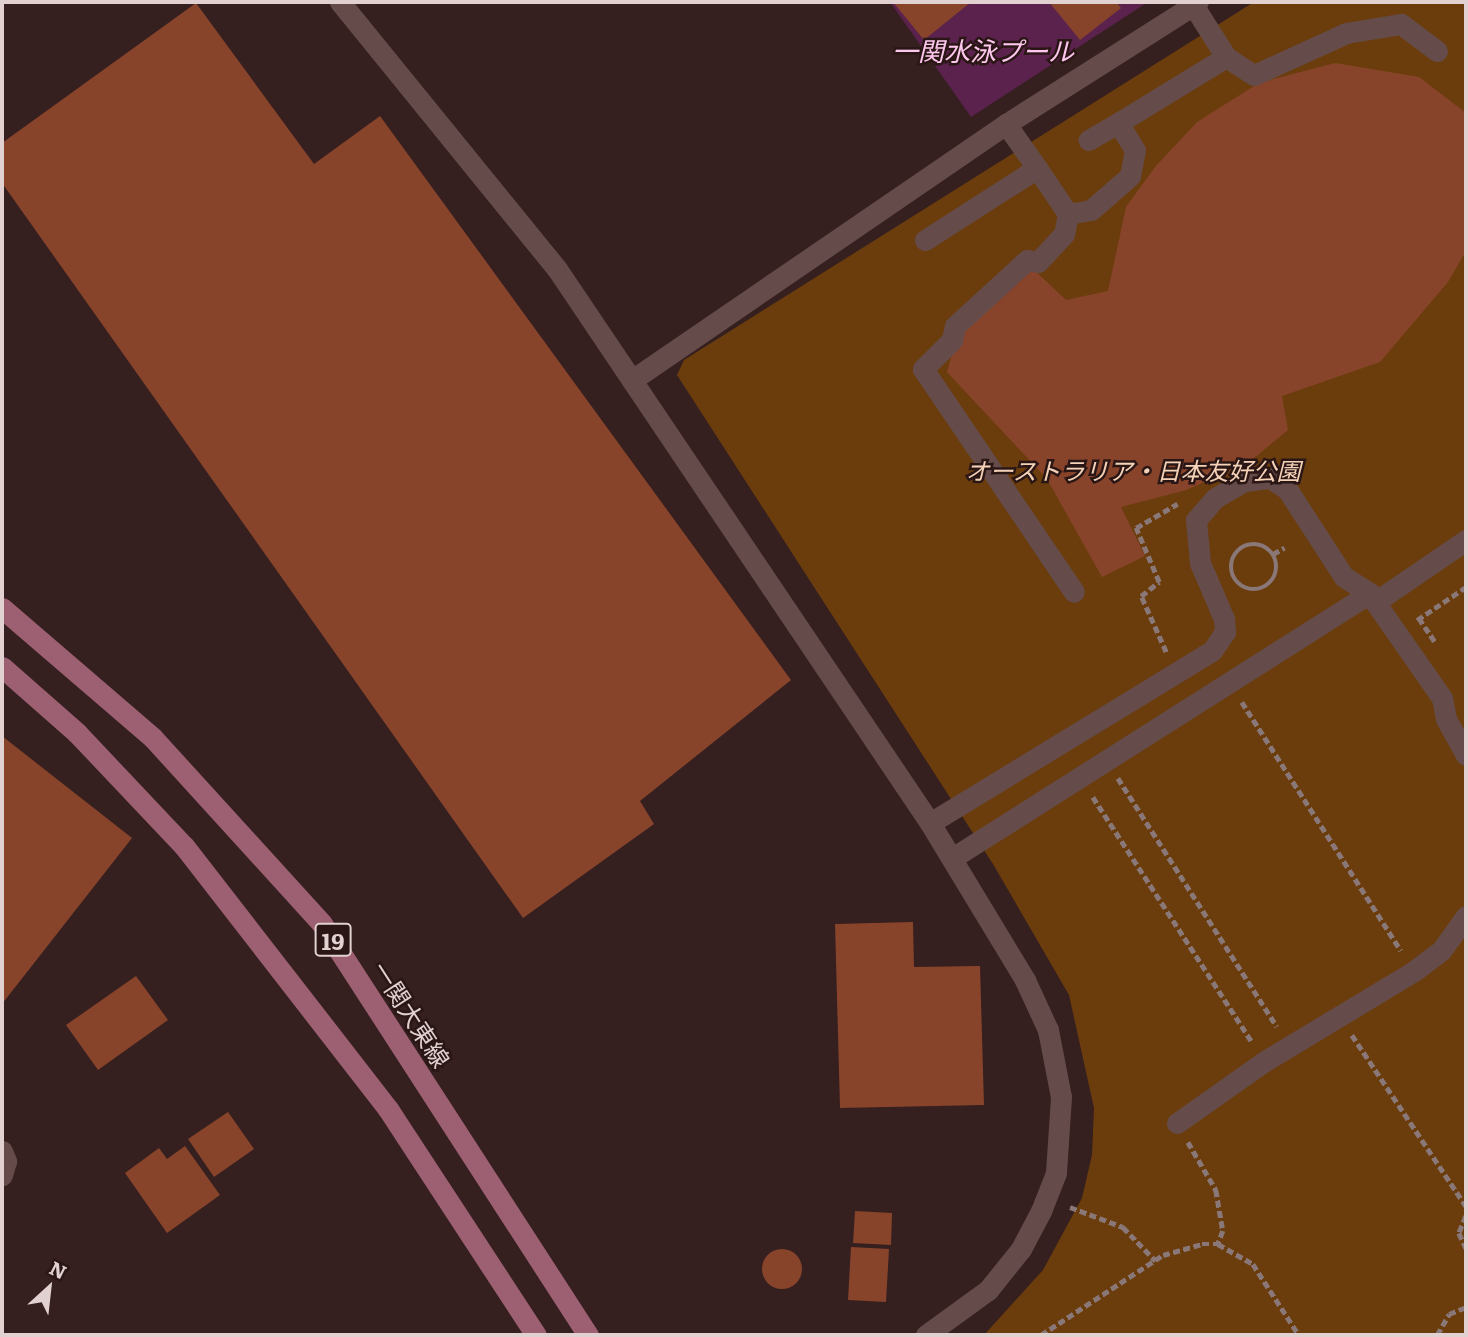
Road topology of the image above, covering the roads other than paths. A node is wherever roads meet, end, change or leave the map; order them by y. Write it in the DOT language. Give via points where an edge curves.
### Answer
graph roads {
  1 [pos="340,2"];
  2 [pos="1195,3"];
  3 [pos="1437,51"];
  4 [pos="1226,57"];
  5 [pos="1118,123"];
  6 [pos="1006,124"];
  7 [pos="1089,140"];
  8 [pos="1037,168"];
  9 [pos="1068,215"];
  10 [pos="925,240"];
  11 [pos="632,380"];
  12 [pos="1466,540"];
  13 [pos="1074,592"];
  14 [pos="2,608"];
  15 [pos="2,667"];
  16 [pos="1466,755"];
  17 [pos="930,823"];
  18 [pos="952,859"];
  19 [pos="1466,916"];
  20 [pos="1177,1123"];
  21 [pos="2,1151"];
  22 [pos="2,1175"];
  23 [pos="537,1335"];
  24 [pos="588,1335"];
  25 [pos="926,1335"];
  1 -- 11 [label="street" via="557,269"];
  2 -- 4 [label="street"];
  2 -- 6 [label="street"];
  3 -- 4 [label="street" via="1401,24 1346,33 1254,75"];
  4 -- 5 [label="street"];
  5 -- 7 [label="street"];
  5 -- 9 [label="street" via="1135,150 1130,176 1091,210"];
  6 -- 8 [label="street"];
  6 -- 11 [label="street"];
  8 -- 9 [label="street"];
  8 -- 10 [label="street"];
  9 -- 13 [label="street" via="1064,234 1038,262 1027,260 955,326 952,340 923,369"];
  11 -- 17 [label="street"];
  12 -- 16 [label="street" via="1375,603 1442,698 1446,719"];
  14 -- 24 [label="main road, 一関大東線 / 19" via="153,738 322,924"];
  15 -- 23 [label="main road, 19" via="77,733 184,846 388,1109"];
  17 -- 18 [label="street"];
  17 -- 18 [label="street" via="1212,651 1225,632 1224,619 1199,563 1196,520 1214,498 1245,481 1270,478 1287,489 1344,577 1370,593"];
  18 -- 25 [label="street" via="1025,980 1048,1030 1061,1097 1059,1138 1056,1172 1021,1249 988,1290"];
  19 -- 20 [label="street" via="1441,951 1414,971 1265,1061"];
  21 -- 22 [label="street" via="6,1161"];
}
